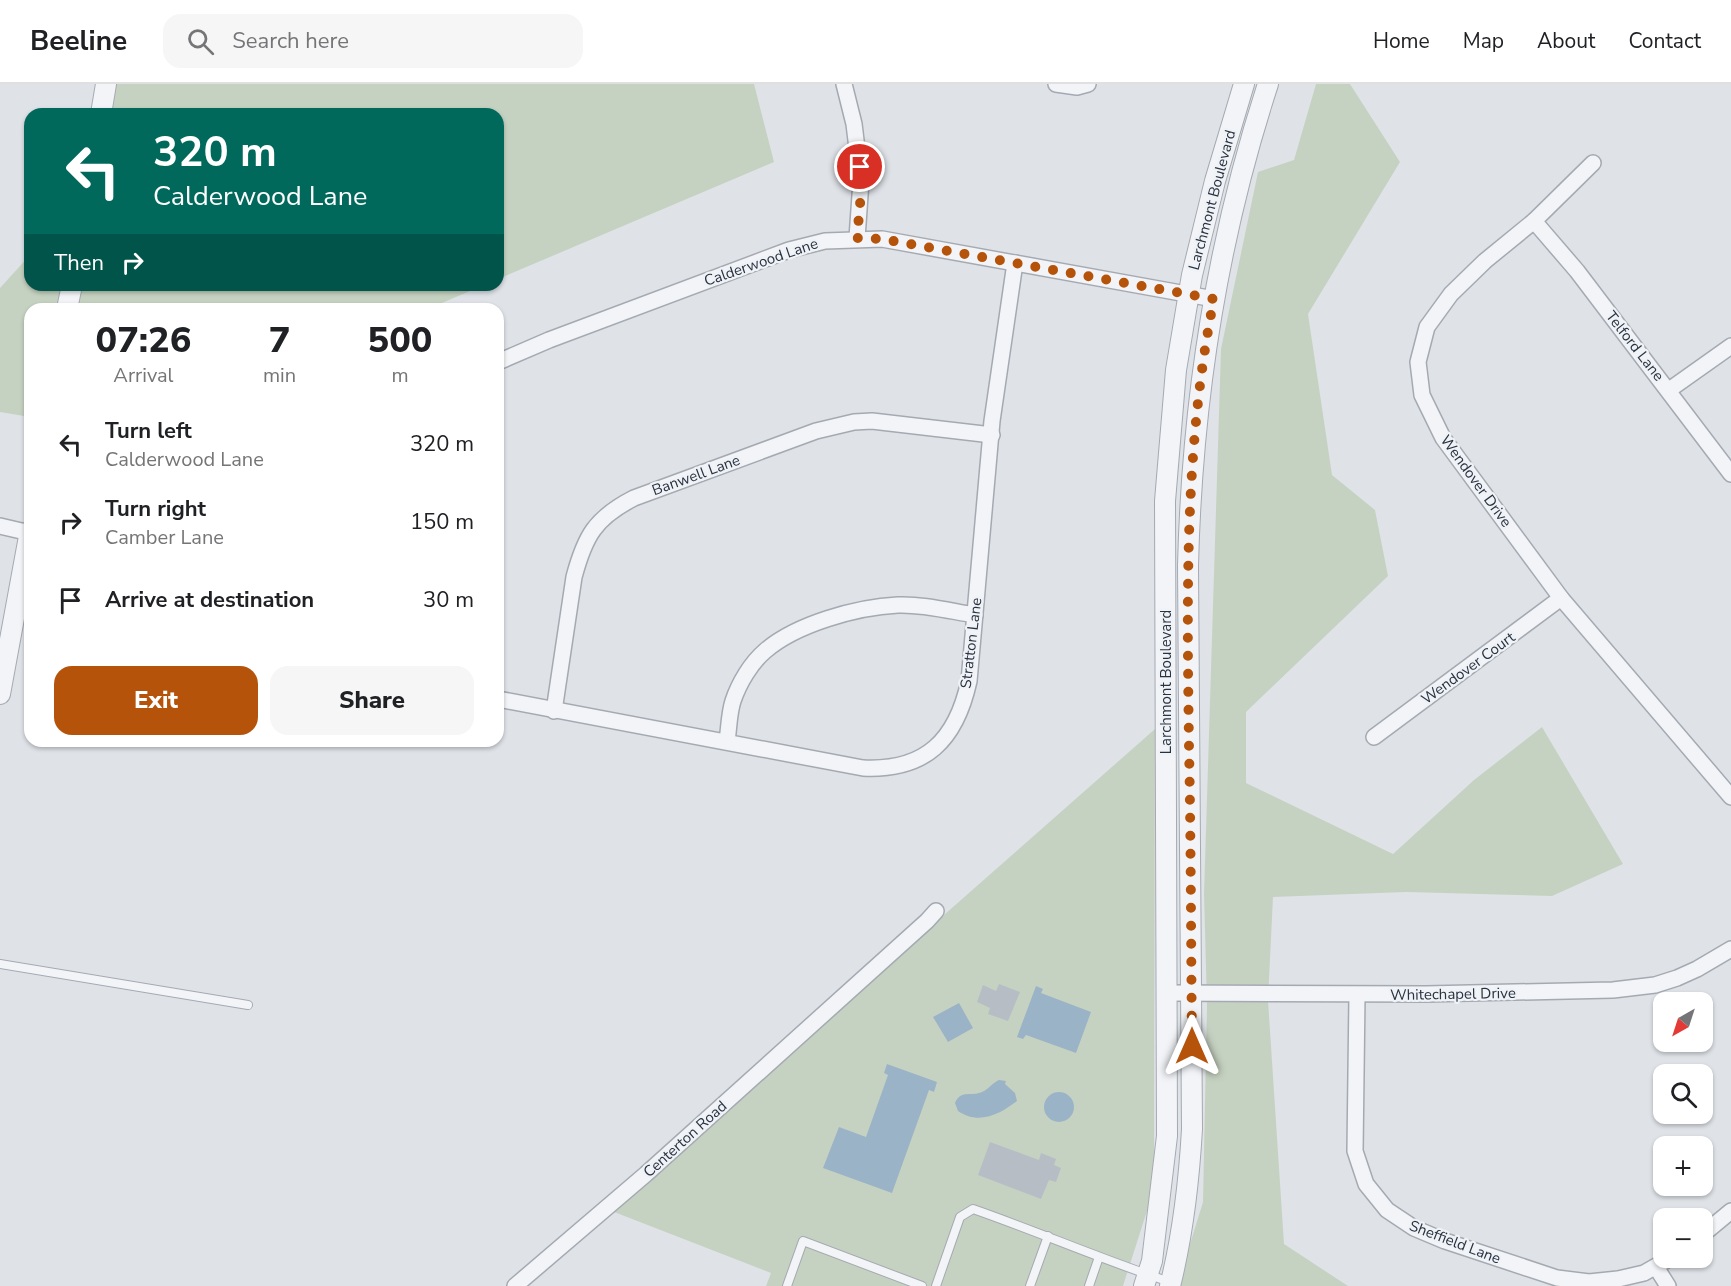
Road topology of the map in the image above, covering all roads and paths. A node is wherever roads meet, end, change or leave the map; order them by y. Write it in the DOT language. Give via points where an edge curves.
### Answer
graph roads {
  1 [pos="106,84"];
  2 [pos="844,84"];
  3 [pos="1056,84"];
  4 [pos="1088,84"];
  5 [pos="1244,84"];
  6 [pos="1268,84"];
  7 [pos="102,108"];
  8 [pos="1593,163"];
  9 [pos="1534,221"];
  10 [pos="857,238"];
  11 [pos="1015,264"];
  12 [pos="1188,295"];
  13 [pos="1214,299"];
  14 [pos="1731,346"];
  15 [pos="504,359"];
  16 [pos="1669,390"];
  17 [pos="992,435"];
  18 [pos="1731,474"];
  19 [pos="0,526"];
  20 [pos="24,532"];
  21 [pos="24,565"];
  22 [pos="1561,598"];
  23 [pos="975,615"];
  24 [pos="0,693"];
  25 [pos="504,700"];
  26 [pos="554,711"];
  27 [pos="1374,737"];
  28 [pos="727,741"];
  29 [pos="1731,797"];
  30 [pos="936,911"];
  31 [pos="1731,949"];
  32 [pos="0,964"];
  33 [pos="1166,993"];
  34 [pos="1192,994"];
  35 [pos="1357,995"];
  36 [pos="248,1005"];
  37 [pos="1731,1211"];
  38 [pos="1713,1226"];
  39 [pos="1048,1236"];
  40 [pos="1099,1257"];
  41 [pos="1653,1268"];
  42 [pos="1657,1268"];
  43 [pos="1146,1280"];
  44 [pos="1171,1284"];
  45 [pos="515,1286"];
  46 [pos="787,1286"];
  47 [pos="922,1286"];
  48 [pos="936,1286"];
  49 [pos="1030,1286"];
  50 [pos="1089,1286"];
  51 [pos="1668,1286"];
  1 -- 7 [label="street"];
  2 -- 10 [label="street" via="860,171"];
  3 -- 4 [label="street"];
  5 -- 12 [label="street, Larchmont Boulevard" via="1215,181"];
  6 -- 13 [label="street, Larchmont Boulevard" via="1239,182"];
  8 -- 9 [label="street, Wendover Drive"];
  9 -- 16 [label="street, Telford Lane"];
  9 -- 22 [label="street, Wendover Drive" via="1451,294 1427,327 1418,362 1422,395 1443,438"];
  10 -- 11 [label="street, Calderwood Lane" via="882,239"];
  10 -- 15 [label="street, Calderwood Lane" via="789,250"];
  11 -- 12 [label="street, Calderwood Lane"];
  11 -- 17 [label="street, Stratton Lane"];
  12 -- 13 [label="street, Calderwood Lane"];
  12 -- 33 [label="street, Larchmont Boulevard" via="1176,370 1165,501"];
  13 -- 34 [label="street, Larchmont Boulevard" via="1196,427 1189,519"];
  14 -- 16 [label="street"];
  16 -- 18 [label="street, Telford Lane"];
  17 -- 23 [label="street, Stratton Lane"];
  17 -- 26 [label="street, Banwell Lane" via="872,421 845,424 816,431 621,505 598,522 578,562"];
  19 -- 20 [label="street"];
  21 -- 24 [label="street"];
  22 -- 27 [label="street, Wendover Court"];
  22 -- 29 [label="street, Wendover Drive"];
  23 -- 28 [label="street" via="900,605 873,608 808,626 784,637 765,650 743,679 733,701"];
  23 -- 28 [label="street, Stratton Lane" via="965,699 948,732 920,759 902,766 864,768"];
  25 -- 26 [label="street, Stratton Lane"];
  26 -- 28 [label="street, Stratton Lane"];
  30 -- 45 [label="street, Centerton Road" via="646,1174"];
  31 -- 35 [label="street, Whitechapel Drive" via="1677,978 1635,988"];
  32 -- 36 [label="lane"];
  33 -- 34 [label="street, Whitechapel Drive"];
  33 -- 43 [label="street, Larchmont Boulevard" via="1167,1136 1152,1261"];
  34 -- 35 [label="street, Whitechapel Drive"];
  34 -- 44 [label="street, Larchmont Boulevard" via="1190,1159"];
  35 -- 41 [label="street, Sheffield Lane" via="1355,1151 1366,1184 1387,1210 1444,1241 1557,1278 1604,1281"];
  37 -- 38 [label="street"];
  39 -- 40 [label="lane"];
  39 -- 48 [label="lane" via="973,1209 960,1217"];
  39 -- 49 [label="lane"];
  40 -- 43 [label="lane"];
  40 -- 50 [label="lane"];
  42 -- 51 [label="street"];
  43 -- 44 [label="lane"];
  46 -- 47 [label="lane" via="803,1241"];
}
